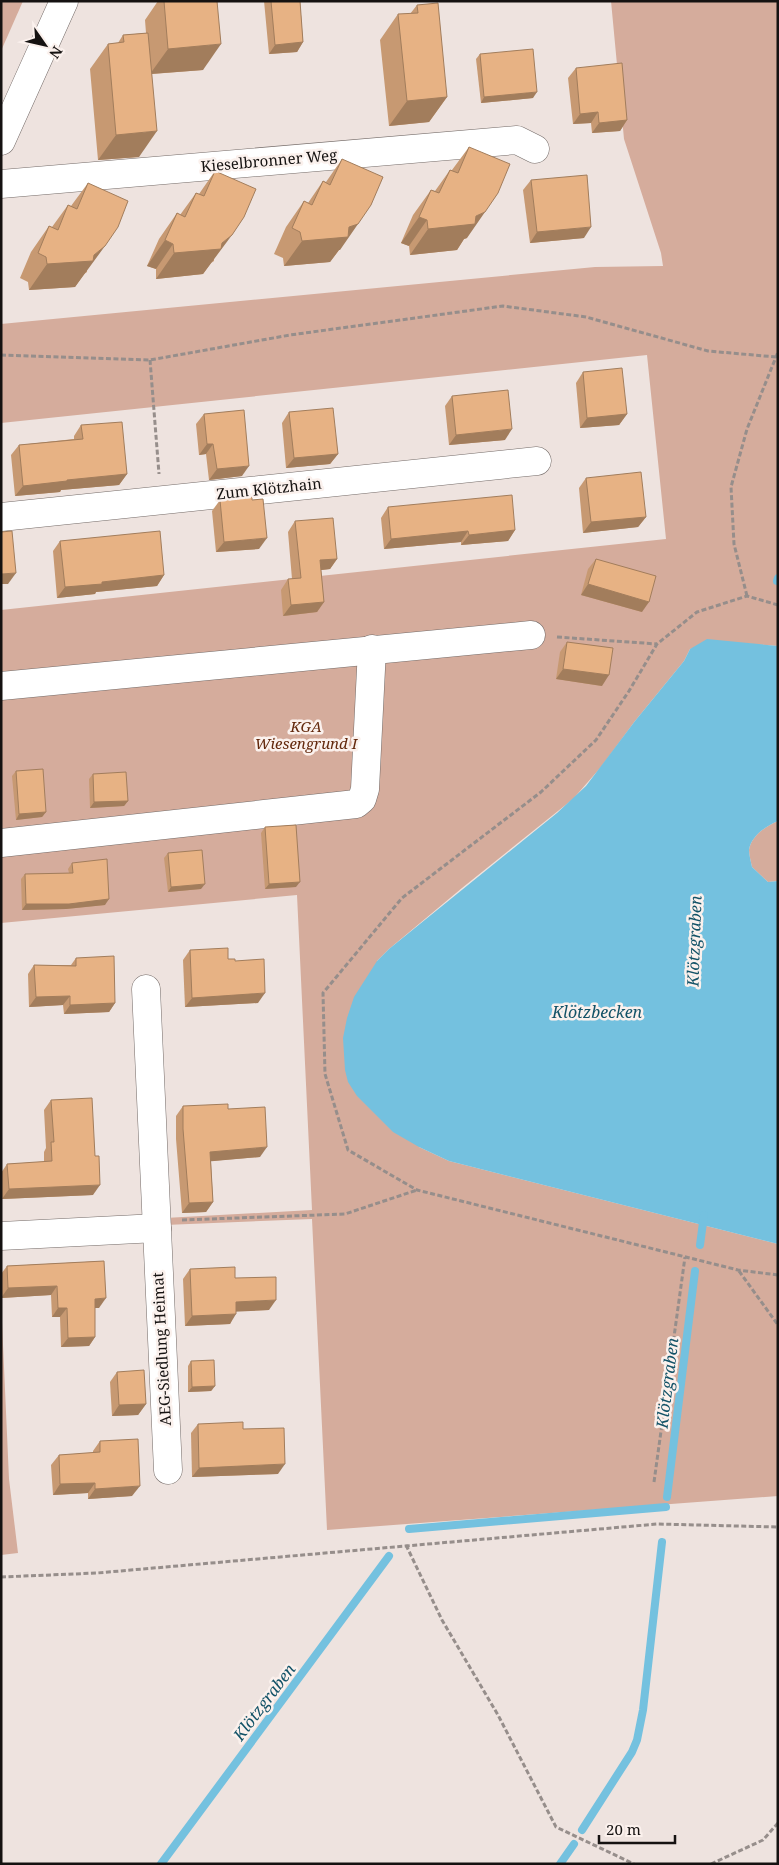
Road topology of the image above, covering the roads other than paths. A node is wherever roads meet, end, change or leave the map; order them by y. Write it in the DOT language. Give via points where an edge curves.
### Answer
graph roads {
  1 [pos="64,1"];
  2 [pos="1,141"];
  3 [pos="535,149"];
  4 [pos="1,184"];
  5 [pos="537,461"];
  6 [pos="1,517"];
  7 [pos="531,635"];
  8 [pos="372,649"];
  9 [pos="1,686"];
  10 [pos="1,843"];
  11 [pos="146,988"];
  12 [pos="157,1228"];
  13 [pos="1,1236"];
  14 [pos="168,1470"];
  1 -- 2 [label="street"];
  3 -- 4 [label="street, Kieselbronner Weg" via="517,140"];
  5 -- 6 [label="street, Zum Klötzhain"];
  7 -- 8 [label="street"];
  8 -- 9 [label="street"];
  8 -- 10 [label="street" via="365,789 362,799 356,804"];
  11 -- 12 [label="street, AEG-Siedlung Heimat"];
  12 -- 13 [label="street"];
  12 -- 14 [label="street, AEG-Siedlung Heimat"];
}
